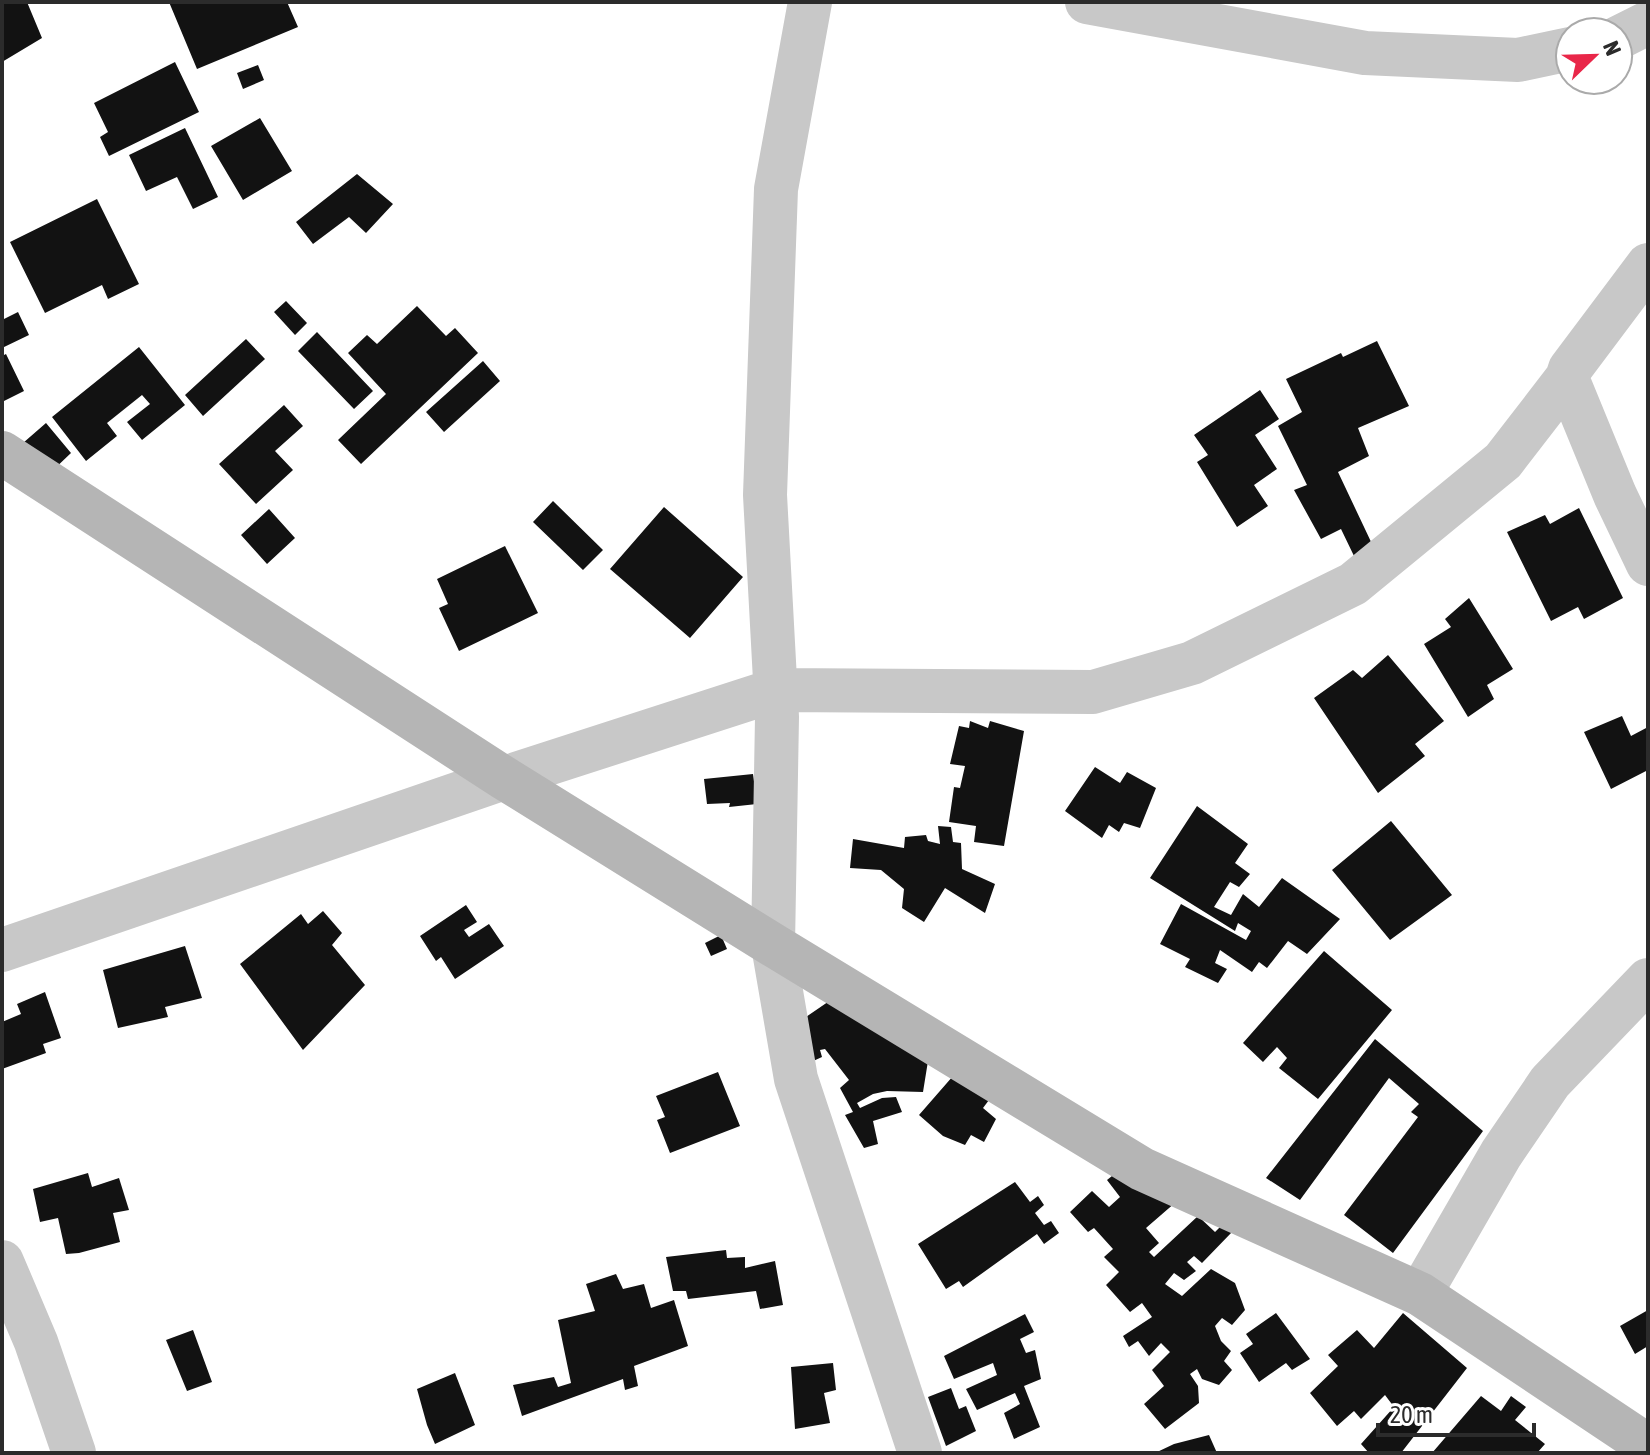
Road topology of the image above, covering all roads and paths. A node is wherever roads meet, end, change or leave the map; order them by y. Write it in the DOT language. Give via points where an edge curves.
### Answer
graph roads {
  1 [pos="810,2"];
  2 [pos="1087,2"];
  3 [pos="1554,52"];
  4 [pos="1648,265"];
  5 [pos="1567,378"];
  6 [pos="2,453"];
  7 [pos="1648,564"];
  8 [pos="776,690"];
  9 [pos="504,778"];
  10 [pos="773,945"];
  11 [pos="2,950"];
  12 [pos="1648,980"];
  13 [pos="2,1262"];
  14 [pos="1420,1294"];
  15 [pos="1648,1446"];
  16 [pos="74,1453"];
  17 [pos="920,1453"];
  1 -- 8 [label="street" via="776,189 765,495"];
  2 -- 3 [label="street" via="1365,53 1518,60"];
  4 -- 5 [label="street"];
  5 -- 7 [label="street"];
  5 -- 8 [label="street" via="1503,461 1353,584 1192,663 1093,692"];
  6 -- 9 [label="street"];
  8 -- 9 [label="street"];
  8 -- 10 [label="street"];
  9 -- 10 [label="street"];
  9 -- 11 [label="street"];
  10 -- 14 [label="street" via="1142,1169"];
  10 -- 17 [label="street" via="796,1079"];
  12 -- 14 [label="street" via="1550,1082 1501,1154"];
  13 -- 16 [label="street"];
  14 -- 15 [label="street"];
}
